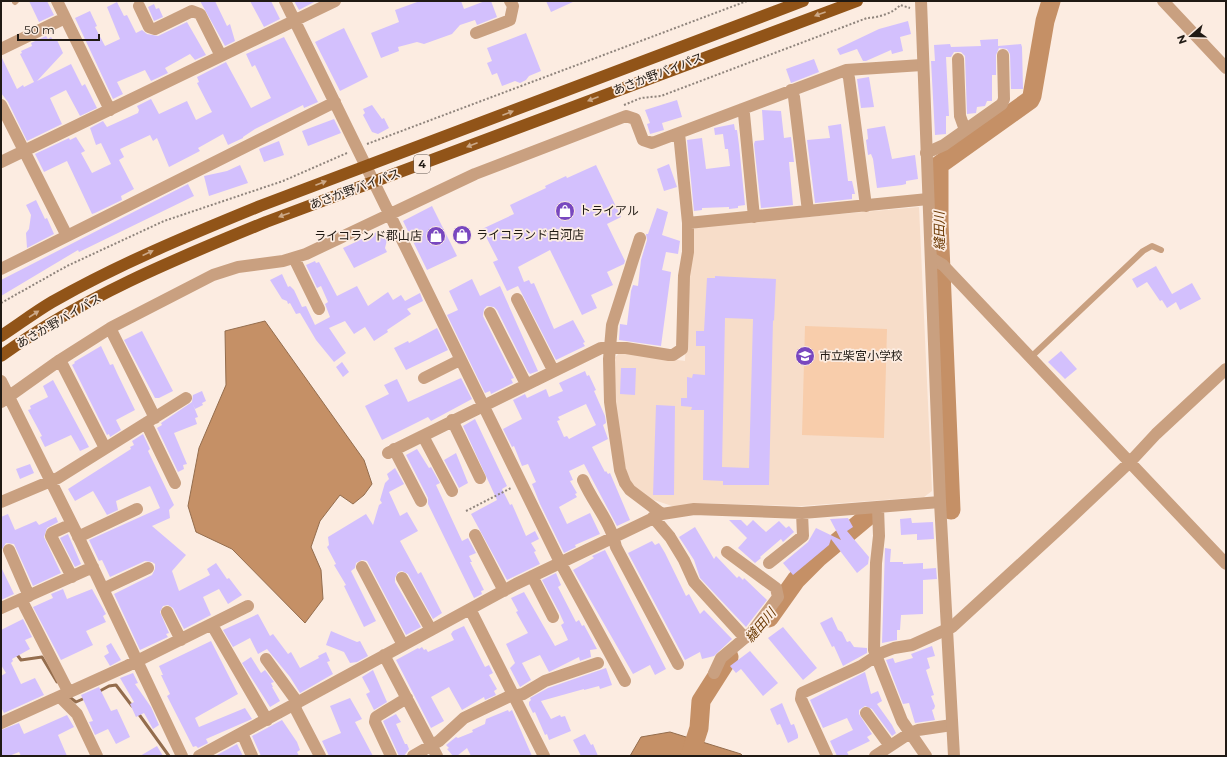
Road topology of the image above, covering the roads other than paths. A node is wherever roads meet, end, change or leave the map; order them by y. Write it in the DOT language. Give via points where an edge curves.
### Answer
graph roads {
  1 [pos="57,1"];
  2 [pos="285,1"];
  3 [pos="335,1"];
  4 [pos="510,1"];
  5 [pos="803,1"];
  6 [pos="857,1"];
  7 [pos="921,1"];
  8 [pos="1163,1"];
  9 [pos="139,6"];
  10 [pos="65,18"];
  11 [pos="295,20"];
  12 [pos="476,33"];
  13 [pos="1,49"];
  14 [pos="1003,55"];
  15 [pos="221,56"];
  16 [pos="958,59"];
  17 [pos="922,65"];
  18 [pos="1226,68"];
  19 [pos="846,70"];
  20 [pos="791,90"];
  21 [pos="335,102"];
  22 [pos="1,105"];
  23 [pos="742,109"];
  24 [pos="110,110"];
  25 [pos="966,130"];
  26 [pos="679,133"];
  27 [pos="23,152"];
  28 [pos="926,153"];
  29 [pos="1,162"];
  30 [pos="365,167"];
  31 [pos="375,182"];
  32 [pos="928,199"];
  33 [pos="866,206"];
  34 [pos="808,211"];
  35 [pos="390,214"];
  36 [pos="754,217"];
  37 [pos="688,223"];
  38 [pos="67,236"];
  39 [pos="640,238"];
  40 [pos="1160,250"];
  41 [pos="294,258"];
  42 [pos="931,258"];
  43 [pos="1,269"];
  44 [pos="517,299"];
  45 [pos="319,309"];
  46 [pos="490,313"];
  47 [pos="110,328"];
  48 [pos="1,336"];
  49 [pos="610,347"];
  50 [pos="1,356"];
  51 [pos="1030,358"];
  52 [pos="60,360"];
  53 [pos="460,360"];
  54 [pos="554,370"];
  55 [pos="1226,370"];
  56 [pos="424,378"];
  57 [pos="2,383"];
  58 [pos="526,384"];
  59 [pos="186,398"];
  60 [pos="5,399"];
  61 [pos="483,405"];
  62 [pos="452,420"];
  63 [pos="150,421"];
  64 [pos="423,436"];
  65 [pos="105,448"];
  66 [pos="1130,462"];
  67 [pos="480,478"];
  68 [pos="583,480"];
  69 [pos="51,482"];
  70 [pos="176,483"];
  71 [pos="452,491"];
  72 [pos="421,501"];
  73 [pos="1,502"];
  74 [pos="940,502"];
  75 [pos="878,507"];
  76 [pos="137,509"];
  77 [pos="802,513"];
  78 [pos="658,516"];
  79 [pos="72,524"];
  80 [pos="475,535"];
  81 [pos="614,536"];
  82 [pos="78,537"];
  83 [pos="9,550"];
  84 [pos="727,552"];
  85 [pos="560,562"];
  86 [pos="769,563"];
  87 [pos="1226,564"];
  88 [pos="93,567"];
  89 [pos="148,568"];
  90 [pos="362,568"];
  91 [pos="532,576"];
  92 [pos="72,577"];
  93 [pos="402,578"];
  94 [pos="103,589"];
  95 [pos="504,591"];
  96 [pos="25,597"];
  97 [pos="248,606"];
  98 [pos="1,608"];
  99 [pos="470,608"];
  100 [pos="167,612"];
  101 [pos="553,617"];
  102 [pos="212,625"];
  103 [pos="948,629"];
  104 [pos="431,630"];
  105 [pos="745,638"];
  106 [pos="181,640"];
  107 [pos="402,645"];
  108 [pos="384,655"];
  109 [pos="875,657"];
  110 [pos="266,658"];
  111 [pos="137,661"];
  112 [pos="598,663"];
  113 [pos="678,664"];
  114 [pos="714,673"];
  115 [pos="625,681"];
  116 [pos="64,694"];
  117 [pos="515,696"];
  118 [pos="407,698"];
  119 [pos="296,704"];
  120 [pos="866,713"];
  121 [pos="267,720"];
  122 [pos="1,723"];
  123 [pos="952,725"];
  124 [pos="242,733"];
  125 [pos="910,733"];
  126 [pos="890,746"];
  127 [pos="220,751"];
  128 [pos="435,751"];
  129 [pos="97,756"];
  130 [pos="182,756"];
  131 [pos="199,756"];
  132 [pos="252,756"];
  133 [pos="320,756"];
  134 [pos="392,756"];
  135 [pos="413,756"];
  136 [pos="544,756"];
  137 [pos="827,756"];
  138 [pos="875,756"];
  139 [pos="926,756"];
  140 [pos="954,756"];
  1 -- 10 [label="street"];
  2 -- 11 [label="street"];
  3 -- 11 [label="street"];
  4 -- 12 [label="street" via="513,6 510,20"];
  30 -- 5 [label="highway, あさか野バイパス / 4, one-way"];
  6 -- 31 [label="highway, あさか野バイパス / 4, one-way"];
  7 -- 17 [label="street"];
  8 -- 18 [label="street"];
  9 -- 15 [label="street" via="149,27 155,29 192,11 200,14"];
  10 -- 13 [label="street"];
  10 -- 24 [label="street"];
  11 -- 15 [label="street"];
  11 -- 21 [label="street"];
  14 -- 25 [label="street" via="1004,102"];
  15 -- 24 [label="street"];
  16 -- 25 [label="street" via="960,116"];
  17 -- 19 [label="street"];
  17 -- 28 [label="street"];
  19 -- 20 [label="street"];
  19 -- 33 [label="street"];
  20 -- 23 [label="street"];
  20 -- 34 [label="street"];
  21 -- 30 [label="street"];
  21 -- 38 [label="street"];
  22 -- 27 [label="street"];
  23 -- 26 [label="street"];
  23 -- 36 [label="street"];
  24 -- 27 [label="street"];
  25 -- 28 [label="street" via="944,145"];
  26 -- 35 [label="street" via="650,144 644,140 635,119 626,116 475,174"];
  26 -- 37 [label="street"];
  27 -- 29 [label="street"];
  27 -- 38 [label="street"];
  28 -- 32 [label="street"];
  30 -- 31 [label="street"];
  48 -- 30 [label="highway, あさか野バイパス / 4, one-way" via="51,303 126,264 196,232"];
  31 -- 35 [label="street"];
  31 -- 50 [label="highway, あさか野バイパス / 4, one-way" via="188,254 60,318"];
  32 -- 33 [label="street"];
  32 -- 42 [label="street"];
  33 -- 34 [label="street"];
  34 -- 36 [label="street"];
  35 -- 41 [label="street"];
  35 -- 53 [label="street"];
  36 -- 37 [label="street"];
  37 -- 49 [label="street" via="682,349 669,355"];
  38 -- 43 [label="street"];
  39 -- 49 [label="street" via="614,314"];
  40 -- 51 [label="lane" via="1152,246 1143,251"];
  41 -- 45 [label="street"];
  41 -- 47 [label="street" via="226,270"];
  42 -- 51 [label="street" via="943,265"];
  42 -- 74 [label="street"];
  44 -- 54 [label="street"];
  46 -- 58 [label="street"];
  47 -- 52 [label="street"];
  47 -- 63 [label="street"];
  49 -- 54 [label="street" via="597,349"];
  49 -- 78 [label="street" via="610,402 620,470 630,490"];
  51 -- 66 [label="street"];
  52 -- 60 [label="street"];
  52 -- 65 [label="street"];
  53 -- 56 [label="street"];
  53 -- 61 [label="street"];
  54 -- 58 [label="street"];
  55 -- 66 [label="street" via="1161,429"];
  57 -- 60 [label="street"];
  58 -- 61 [label="street"];
  59 -- 63 [label="street"];
  60 -- 69 [label="street"];
  61 -- 62 [label="street"];
  61 -- 85 [label="street"];
  62 -- 64 [label="street"];
  62 -- 67 [label="street"];
  63 -- 65 [label="street"];
  63 -- 70 [label="street"];
  64 -- 71 [label="street"];
  64 -- 72 [label="street" via="391,451"];
  65 -- 69 [label="street"];
  66 -- 87 [label="street"];
  66 -- 103 [label="street"];
  68 -- 81 [label="street"];
  69 -- 73 [label="street"];
  69 -- 79 [label="street"];
  74 -- 75 [label="street"];
  74 -- 103 [label="street"];
  75 -- 77 [label="street"];
  75 -- 109 [label="street" via="879,536 873,642"];
  76 -- 82 [label="street"];
  77 -- 78 [label="street" via="694,509"];
  77 -- 86 [label="street" via="803,536"];
  78 -- 81 [label="street"];
  78 -- 105 [label="street" via="694,582"];
  79 -- 82 [label="street"];
  79 -- 92 [label="street" via="51,536"];
  80 -- 95 [label="street"];
  81 -- 85 [label="street"];
  81 -- 113 [label="street" via="616,547"];
  82 -- 88 [label="street"];
  83 -- 96 [label="street"];
  84 -- 105 [label="street" via="777,590 778,597"];
  85 -- 91 [label="street"];
  85 -- 115 [label="street"];
  88 -- 92 [label="street"];
  88 -- 94 [label="street"];
  89 -- 94 [label="street"];
  90 -- 107 [label="street"];
  91 -- 95 [label="street"];
  91 -- 101 [label="street"];
  92 -- 96 [label="street"];
  93 -- 104 [label="street"];
  94 -- 111 [label="street"];
  95 -- 99 [label="street"];
  96 -- 98 [label="street"];
  96 -- 116 [label="street"];
  97 -- 102 [label="street"];
  99 -- 104 [label="street"];
  99 -- 117 [label="street"];
  100 -- 106 [label="street"];
  102 -- 106 [label="street"];
  102 -- 121 [label="street"];
  103 -- 109 [label="street" via="912,645 889,650"];
  103 -- 123 [label="street"];
  104 -- 107 [label="street"];
  105 -- 114 [label="street" via="721,658"];
  106 -- 111 [label="street"];
  107 -- 108 [label="street"];
  108 -- 118 [label="street"];
  108 -- 119 [label="street"];
  109 -- 125 [label="street" via="902,721"];
  109 -- 137 [label="street" via="802,693 801,699"];
  110 -- 119 [label="street"];
  111 -- 116 [label="street"];
  111 -- 130 [label="street"];
  112 -- 117 [label="street" via="545,681"];
  116 -- 122 [label="street"];
  116 -- 129 [label="street"];
  117 -- 128 [label="street" via="460,720"];
  117 -- 136 [label="street"];
  118 -- 128 [label="street"];
  118 -- 134 [label="street" via="376,717 375,722"];
  119 -- 121 [label="street"];
  119 -- 133 [label="street"];
  120 -- 126 [label="street"];
  121 -- 124 [label="street"];
  123 -- 125 [label="street"];
  123 -- 140 [label="street"];
  124 -- 127 [label="street"];
  124 -- 132 [label="street"];
  125 -- 126 [label="street"];
  125 -- 139 [label="street"];
  126 -- 138 [label="street"];
  127 -- 131 [label="street"];
  128 -- 135 [label="street"];
}
